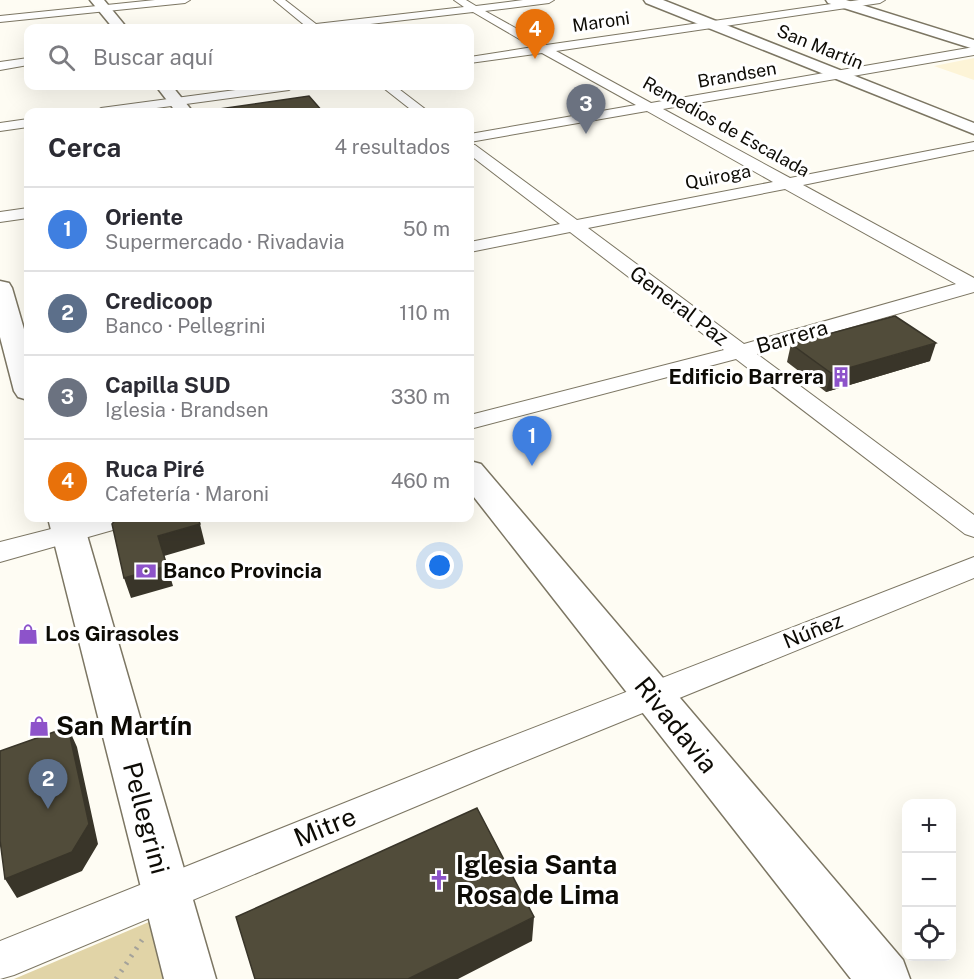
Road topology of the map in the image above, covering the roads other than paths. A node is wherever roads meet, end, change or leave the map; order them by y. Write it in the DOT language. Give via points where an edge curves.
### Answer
graph roads {
  1 [pos="185,0"];
  2 [pos="279,0"];
  3 [pos="459,0"];
  4 [pos="549,0"];
  5 [pos="651,0"];
  6 [pos="833,0"];
  7 [pos="880,0"];
  8 [pos="101,4"];
  9 [pos="847,5"];
  10 [pos="475,9"];
  11 [pos="0,19"];
  12 [pos="117,24"];
  13 [pos="308,24"];
  14 [pos="347,24"];
  15 [pos="712,24"];
  16 [pos="974,45"];
  17 [pos="544,49"];
  18 [pos="974,51"];
  19 [pos="474,59"];
  20 [pos="24,63"];
  21 [pos="0,66"];
  22 [pos="838,75"];
  23 [pos="167,90"];
  24 [pos="268,90"];
  25 [pos="392,90"];
  26 [pos="180,107"];
  27 [pos="164,108"];
  28 [pos="417,108"];
  29 [pos="651,108"];
  30 [pos="24,124"];
  31 [pos="0,127"];
  32 [pos="974,129"];
  33 [pos="474,137"];
  34 [pos="974,146"];
  35 [pos="474,151"];
  36 [pos="788,183"];
  37 [pos="24,214"];
  38 [pos="0,218"];
  39 [pos="573,226"];
  40 [pos="474,247"];
  41 [pos="974,286"];
  42 [pos="0,288"];
  43 [pos="14,342"];
  44 [pos="740,352"];
  45 [pos="24,377"];
  46 [pos="474,422"];
  47 [pos="474,476"];
  48 [pos="92,522"];
  49 [pos="68,525"];
  50 [pos="974,528"];
  51 [pos="0,552"];
  52 [pos="974,567"];
  53 [pos="651,695"];
  54 [pos="166,891"];
  55 [pos="0,961"];
  56 [pos="190,979"];
  57 [pos="884,979"];
  1 -- 8 [label="street"];
  2 -- 13 [label="street"];
  3 -- 10 [label="street, Remedios de Escalada"];
  4 -- 10 [label="street"];
  5 -- 15 [label="main road, San Martín"];
  6 -- 9 [label="main road"];
  7 -- 9 [label="street, Maroni"];
  8 -- 11 [label="street"];
  8 -- 12 [label="main road"];
  9 -- 15 [label="street, Maroni"];
  9 -- 16 [label="main road"];
  10 -- 14 [label="street"];
  10 -- 17 [label="street, Remedios de Escalada"];
  15 -- 17 [label="street, Maroni"];
  15 -- 22 [label="main road, San Martín"];
  17 -- 19 [label="street, Maroni"];
  17 -- 29 [label="street, Remedios de Escalada"];
  18 -- 22 [label="street, Brandsen"];
  20 -- 21 [label="street"];
  22 -- 29 [label="street, Brandsen"];
  22 -- 32 [label="main road, San Martín"];
  23 -- 26 [label="main road"];
  24 -- 26 [label="street"];
  25 -- 28 [label="street"];
  26 -- 27 [label="street"];
  29 -- 33 [label="street, Brandsen"];
  29 -- 36 [label="street, Remedios de Escalada"];
  30 -- 31 [label="street"];
  34 -- 36 [label="street, Quiroga"];
  35 -- 39 [label="street, General Paz"];
  36 -- 39 [label="street, Quiroga"];
  36 -- 41 [label="street, Remedios de Escalada"];
  37 -- 38 [label="street"];
  39 -- 40 [label="street, Quiroga"];
  39 -- 44 [label="street, General Paz"];
  41 -- 44 [label="street, Barrera"];
  42 -- 43 [label="main road"];
  43 -- 45 [label="main road"];
  44 -- 46 [label="street, Barrera"];
  44 -- 50 [label="street, General Paz"];
  47 -- 53 [label="main road, Rivadavia"];
  48 -- 49 [label="street"];
  49 -- 51 [label="street"];
  49 -- 54 [label="main road, Pellegrini"];
  52 -- 53 [label="street, Núñez"];
  53 -- 54 [label="street, Mitre"];
  53 -- 57 [label="main road, Rivadavia"];
  54 -- 55 [label="street, Mitre"];
  54 -- 56 [label="main road, Pellegrini"];
}
